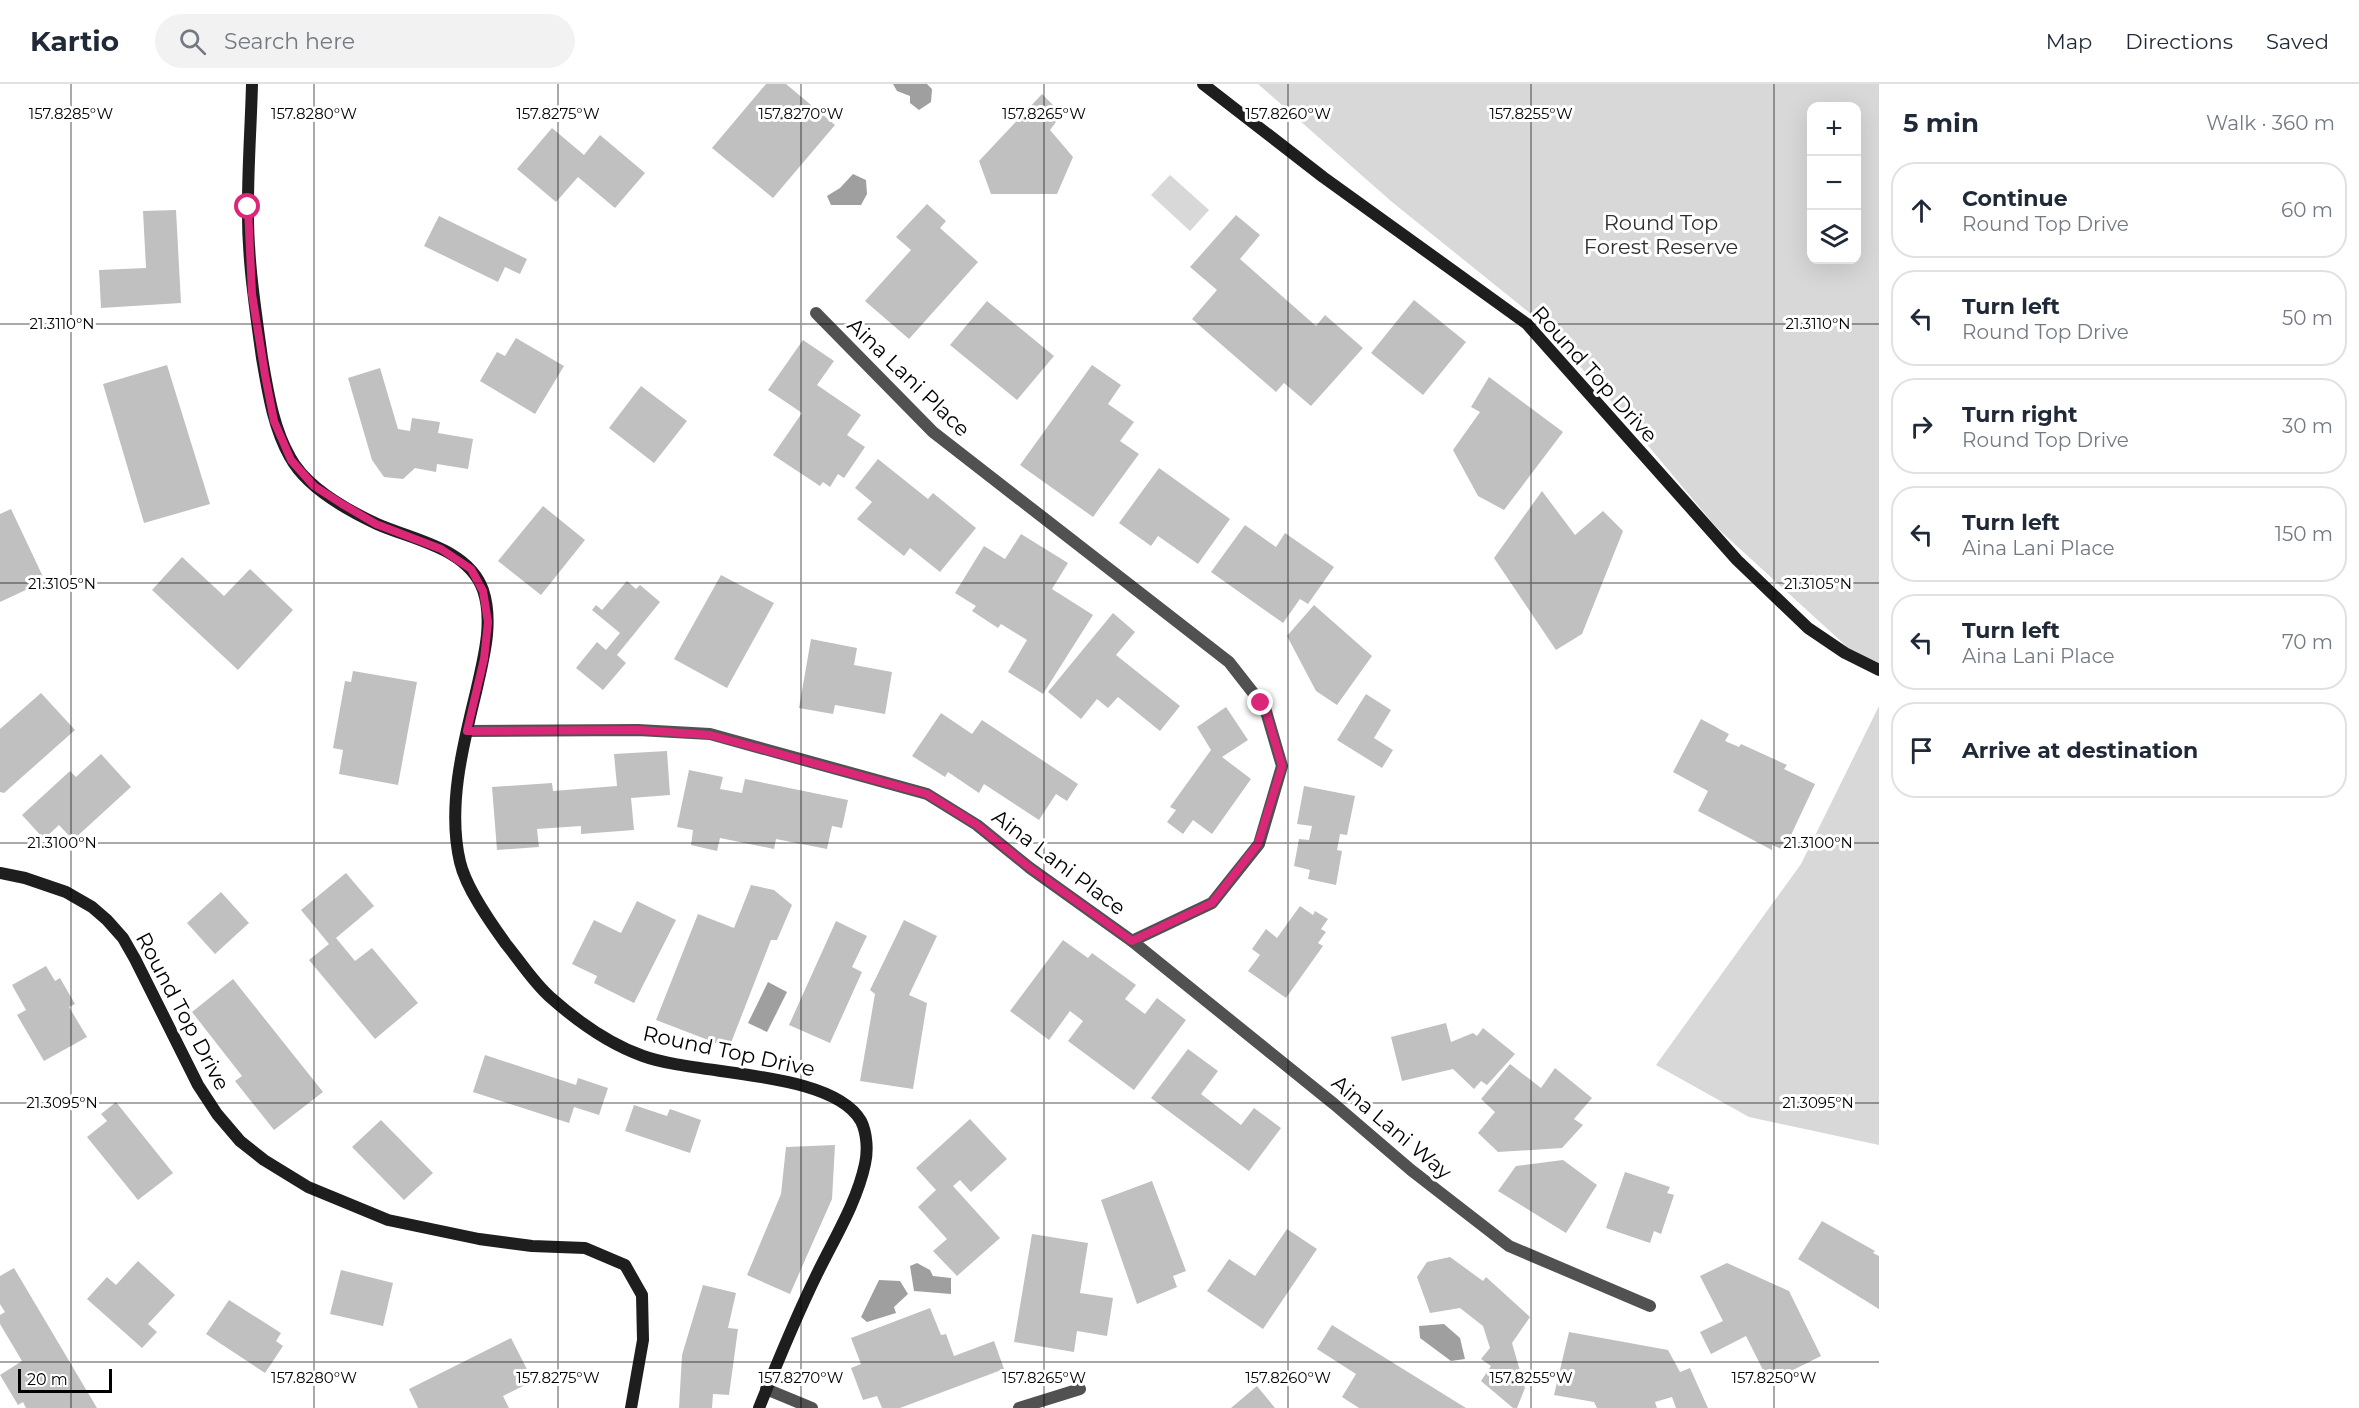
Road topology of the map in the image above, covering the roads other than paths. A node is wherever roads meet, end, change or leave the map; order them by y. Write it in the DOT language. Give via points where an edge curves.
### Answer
graph roads {
  1 [pos="252,84"];
  2 [pos="1203,84"];
  3 [pos="816,313"];
  4 [pos="1879,670"];
  5 [pos="467,731"];
  6 [pos="0,873"];
  7 [pos="1132,941"];
  8 [pos="1650,1306"];
  9 [pos="766,1389"];
  10 [pos="1080,1389"];
  11 [pos="631,1408"];
  12 [pos="759,1408"];
  13 [pos="812,1408"];
  14 [pos="1018,1408"];
  1 -- 5 [label="street, Round Top Drive" via="248,207 252,294 274,421 291,460 314,486 376,524 441,549 471,569 483,591 488,622 484,659"];
  2 -- 4 [label="street, Round Top Drive" via="1323,177 1527,324 1737,560 1808,628"];
  3 -- 7 [label="street, Aina Lani Place" via="933,432 1229,662 1265,708 1282,766 1258,844 1212,903"];
  5 -- 7 [label="street, Aina Lani Place" via="638,730 710,735 927,794 977,825"];
  5 -- 9 [label="street, Round Top Drive" via="458,782 456,840 460,866 499,934 545,993 591,1030 644,1056 814,1088 846,1104 861,1122 866,1160 860,1181"];
  6 -- 11 [label="street, Round Top Drive" via="66,892 107,920 135,959 198,1085 240,1141 264,1160 308,1187 388,1220 479,1239 585,1248 625,1265 642,1295 643,1340"];
  7 -- 8 [label="street, Aina Lani Way" via="1509,1246"];
  9 -- 12 [label="street, Round Top Drive"];
  9 -- 13 [label="street"];
  10 -- 14 [label="street"];
}
